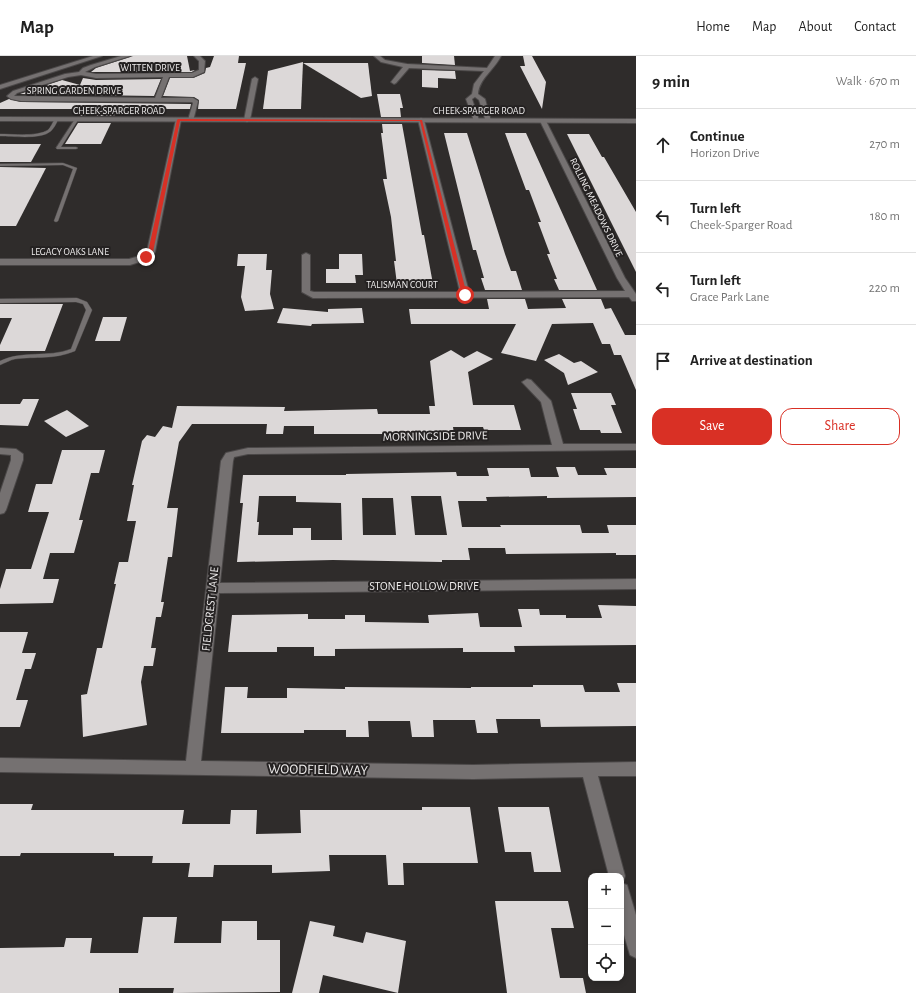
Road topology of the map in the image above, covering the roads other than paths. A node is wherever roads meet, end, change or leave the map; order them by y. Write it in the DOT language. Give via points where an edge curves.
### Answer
graph roads {
  1 [pos="98,56"];
  2 [pos="127,56"];
  3 [pos="197,56"];
  4 [pos="377,56"];
  5 [pos="498,56"];
  6 [pos="407,66"];
  7 [pos="490,70"];
  8 [pos="81,73"];
  9 [pos="166,76"];
  10 [pos="255,79"];
  11 [pos="394,82"];
  12 [pos="0,87"];
  13 [pos="475,95"];
  14 [pos="157,100"];
  15 [pos="0,120"];
  16 [pos="56,120"];
  17 [pos="76,120"];
  18 [pos="178,120"];
  19 [pos="191,120"];
  20 [pos="247,120"];
  21 [pos="421,120"];
  22 [pos="476,120"];
  23 [pos="488,120"];
  24 [pos="543,121"];
  25 [pos="636,121"];
  26 [pos="0,135"];
  27 [pos="76,148"];
  28 [pos="0,164"];
  29 [pos="56,221"];
  30 [pos="306,255"];
  31 [pos="0,262"];
  32 [pos="465,295"];
  33 [pos="634,297"];
  34 [pos="0,300"];
  35 [pos="0,363"];
  36 [pos="527,382"];
  37 [pos="636,447"];
  38 [pos="558,448"];
  39 [pos="0,451"];
  40 [pos="234,454"];
  41 [pos="0,510"];
  42 [pos="636,584"];
  43 [pos="213,588"];
  44 [pos="0,765"];
  45 [pos="193,767"];
  46 [pos="636,769"];
  47 [pos="590,770"];
  48 [pos="616,873"];
  49 [pos="624,903"];
  50 [pos="636,949"];
  1 -- 12 [label="street"];
  2 -- 8 [label="street, SPRING GARDEN DRIVE" via="93,66"];
  3 -- 9 [label="street, WITTEN DRIVE" via="202,63 201,73"];
  4 -- 6 [label="street" via="383,61"];
  5 -- 7 [label="street"];
  6 -- 7 [label="street"];
  6 -- 11 [label="street"];
  7 -- 13 [label="street" via="476,85"];
  8 -- 9 [label="street, WITTEN DRIVE" via="96,76"];
  8 -- 14 [label="street, SPRING GARDEN DRIVE" via="67,75 15,92 10,96 21,99"];
  9 -- 14 [label="street"];
  10 -- 20 [label="street"];
  13 -- 22 [label="street" via="469,99"];
  13 -- 23 [label="street" via="482,99"];
  14 -- 19 [label="street, SPRING GARDEN DRIVE" via="195,101"];
  15 -- 16 [label="street, CHEEK-SPARGER ROAD"];
  16 -- 17 [label="street, CHEEK-SPARGER ROAD"];
  16 -- 26 [label="lane" via="46,133"];
  17 -- 18 [label="street, CHEEK-SPARGER ROAD"];
  17 -- 27 [label="lane" via="58,148"];
  18 -- 19 [label="street, CHEEK-SPARGER ROAD"];
  18 -- 31 [label="street, LEGACY OAKS LANE" via="150,252 146,257 120,263"];
  19 -- 20 [label="street, CHEEK-SPARGER ROAD"];
  20 -- 21 [label="street, CHEEK-SPARGER ROAD"];
  21 -- 22 [label="street, CHEEK-SPARGER ROAD"];
  21 -- 32 [label="street"];
  22 -- 23 [label="street, CHEEK-SPARGER ROAD"];
  23 -- 24 [label="street, CHEEK-SPARGER ROAD"];
  24 -- 25 [label="street, CHEEK-SPARGER ROAD"];
  24 -- 33 [label="street, ROLLING MEADOWS DRIVE" via="621,278"];
  28 -- 29 [label="lane" via="63,164 75,168"];
  30 -- 32 [label="street, TALISMAN COURT" via="306,292 309,294"];
  32 -- 33 [label="street, TALISMAN COURT"];
  34 -- 35 [label="lane" via="76,300 84,303 89,310 73,350 64,355 9,358"];
  36 -- 38 [label="street" via="546,401"];
  37 -- 38 [label="street, MORNINGSIDE DRIVE"];
  38 -- 40 [label="street, MORNINGSIDE DRIVE" via="248,451"];
  39 -- 41 [label="street" via="12,451 17,454"];
  40 -- 43 [label="street, FIELDCREST LANE" via="230,455 227,461"];
  42 -- 43 [label="street, STONE HOLLOW DRIVE"];
  43 -- 45 [label="street, FIELDCREST LANE"];
  44 -- 45 [label="street, WOODFIELD WAY"];
  45 -- 47 [label="street, WOODFIELD WAY" via="473,772"];
  46 -- 47 [label="street, WOODFIELD WAY"];
  47 -- 48 [label="street"];
  49 -- 50 [label="street"];
}
